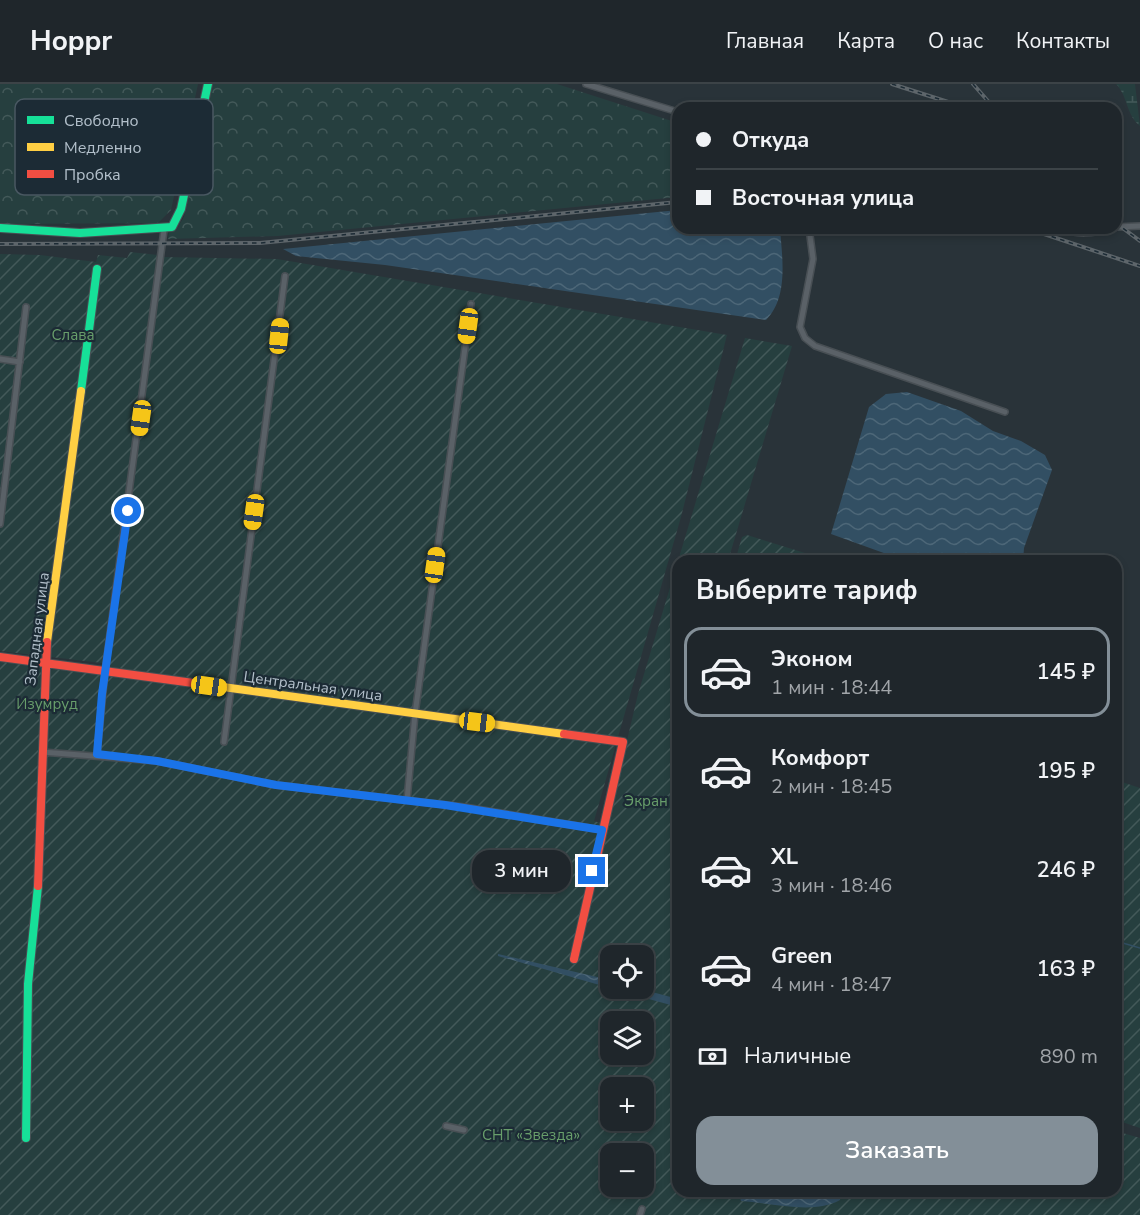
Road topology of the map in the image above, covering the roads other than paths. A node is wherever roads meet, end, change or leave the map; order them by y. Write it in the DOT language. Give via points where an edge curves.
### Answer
graph roads {
  1 [pos="208,84"];
  2 [pos="586,84"];
  3 [pos="205,99"];
  4 [pos="672,110"];
  5 [pos="184,195"];
  6 [pos="1140,226"];
  7 [pos="1122,227"];
  8 [pos="0,228"];
  9 [pos="164,230"];
  10 [pos="810,234"];
  11 [pos="1073,234"];
  12 [pos="1094,234"];
  13 [pos="97,268"];
  14 [pos="285,276"];
  15 [pos="471,304"];
  16 [pos="26,307"];
  17 [pos="0,359"];
  18 [pos="20,362"];
  19 [pos="1005,411"];
  20 [pos="0,524"];
  21 [pos="0,657"];
  22 [pos="44,663"];
  23 [pos="105,672"];
  24 [pos="230,688"];
  25 [pos="415,714"];
  26 [pos="224,742"];
  27 [pos="42,752"];
  28 [pos="97,754"];
  29 [pos="406,800"];
  30 [pos="602,830"];
  31 [pos="574,958"];
  32 [pos="446,1126"];
  33 [pos="464,1130"];
  34 [pos="26,1138"];
  1 -- 3 [label="street"];
  2 -- 4 [label="street"];
  5 -- 9 [label="street" via="172,227"];
  6 -- 7 [label="street"];
  8 -- 9 [label="street" via="80,232"];
  9 -- 23 [label="street"];
  10 -- 19 [label="street" via="813,259 800,317 805,338 815,346"];
  11 -- 12 [label="street"];
  13 -- 22 [label="street, Западная улица"];
  14 -- 24 [label="street"];
  15 -- 25 [label="street"];
  16 -- 18 [label="street"];
  17 -- 18 [label="street"];
  18 -- 20 [label="street"];
  21 -- 22 [label="street, Центральная улица"];
  22 -- 23 [label="street, Центральная улица"];
  22 -- 27 [label="street, Западная улица"];
  23 -- 24 [label="street, Центральная улица"];
  23 -- 28 [label="street"];
  24 -- 25 [label="street, Центральная улица"];
  24 -- 26 [label="street"];
  25 -- 29 [label="street"];
  25 -- 30 [label="street, Центральная улица" via="623,742"];
  27 -- 28 [label="street"];
  27 -- 34 [label="street, Западная улица" via="38,885 28,984"];
  28 -- 29 [label="street" via="157,761 295,788"];
  29 -- 30 [label="street"];
  30 -- 31 [label="street"];
  32 -- 33 [label="street"];
}
